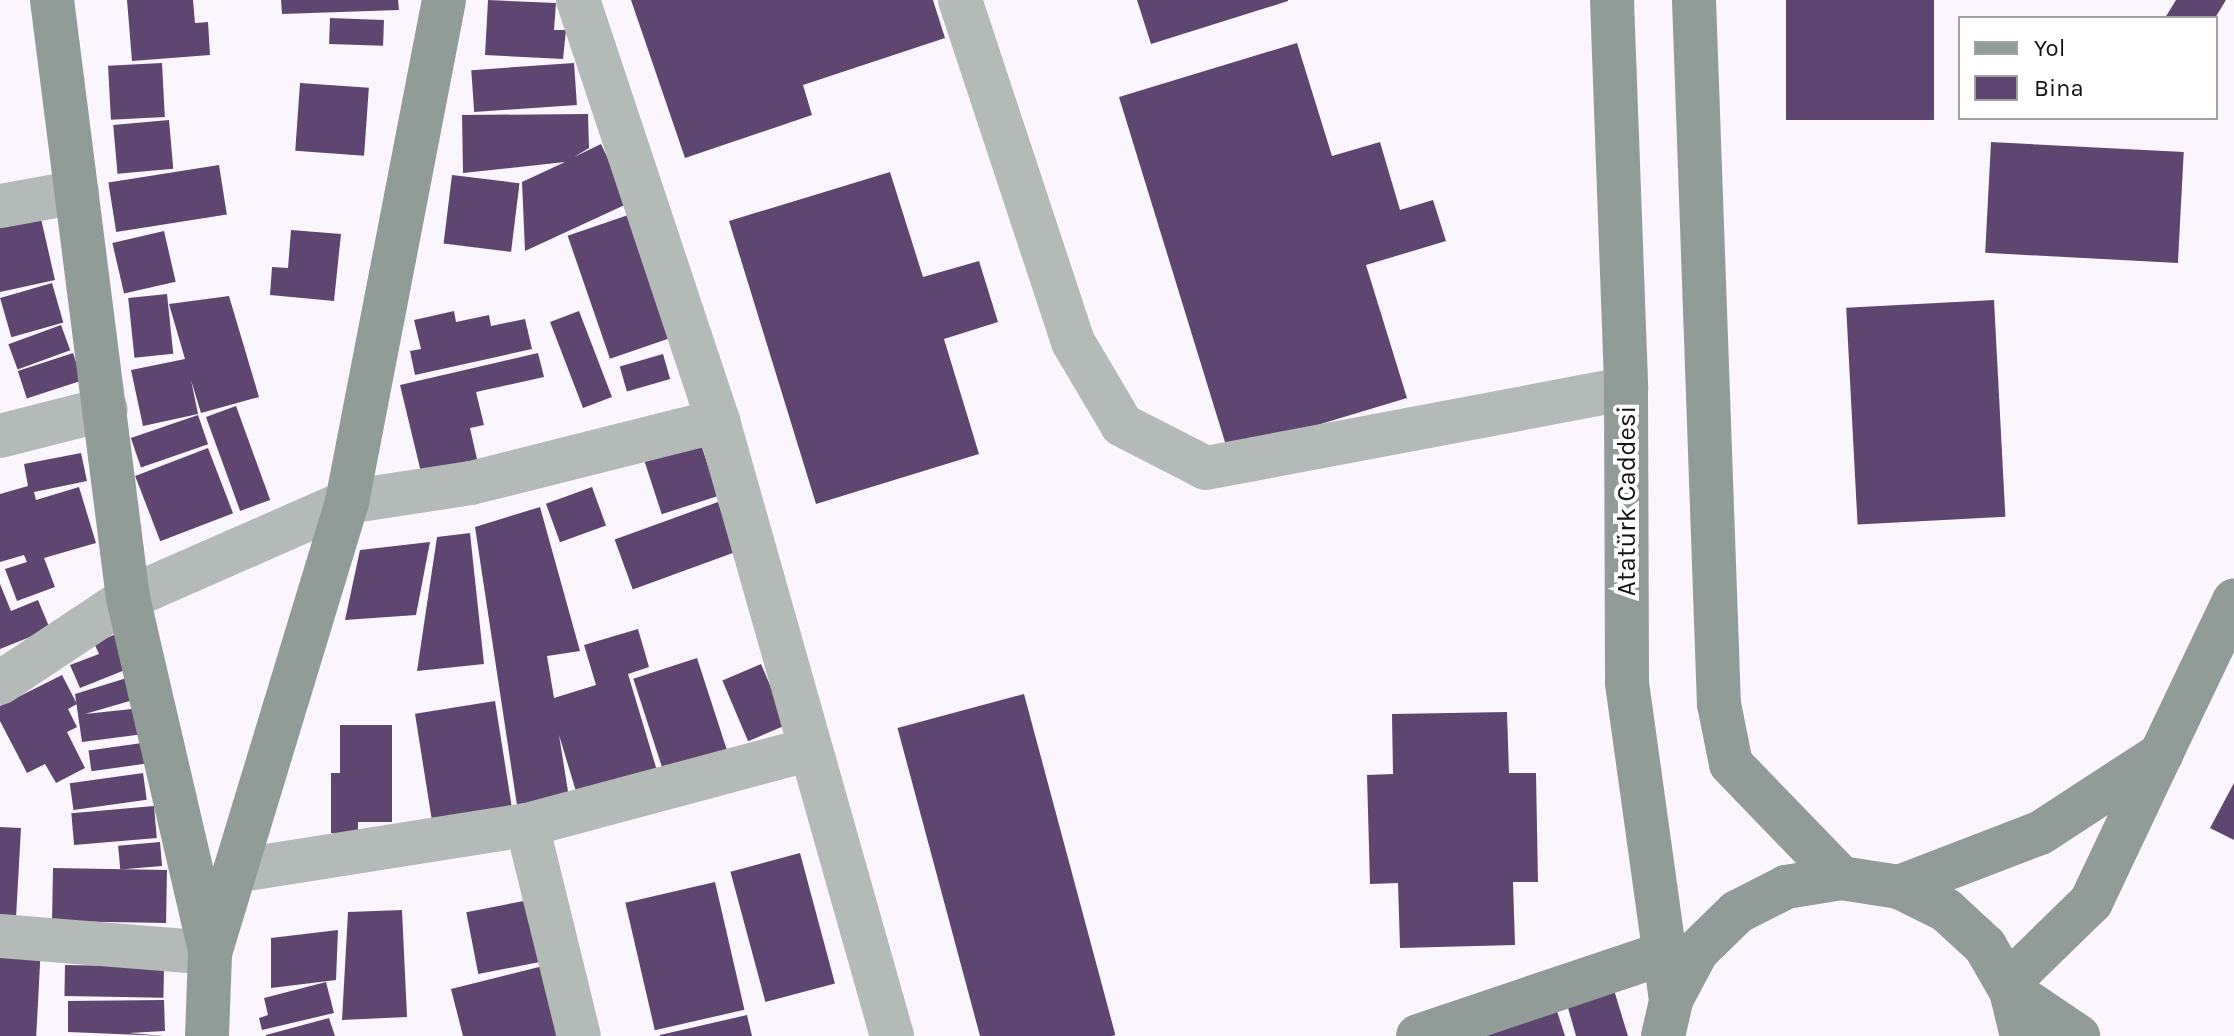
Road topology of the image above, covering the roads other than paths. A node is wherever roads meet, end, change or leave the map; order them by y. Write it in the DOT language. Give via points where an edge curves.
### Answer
graph roads {
  1 [pos="52,0"];
  2 [pos="444,0"];
  3 [pos="578,0"];
  4 [pos="960,0"];
  5 [pos="1612,0"];
  6 [pos="1694,0"];
  7 [pos="77,192"];
  8 [pos="0,206"];
  9 [pos="1626,389"];
  10 [pos="106,409"];
  11 [pos="718,421"];
  12 [pos="0,436"];
  13 [pos="347,502"];
  14 [pos="128,598"];
  15 [pos="2234,601"];
  16 [pos="0,683"];
  17 [pos="806,750"];
  18 [pos="2161,754"];
  19 [pos="527,825"];
  20 [pos="235,871"];
  21 [pos="1841,878"];
  22 [pos="1899,887"];
  23 [pos="0,936"];
  24 [pos="210,953"];
  25 [pos="1665,953"];
  26 [pos="2009,988"];
  27 [pos="1667,1018"];
  28 [pos="207,1036"];
  29 [pos="579,1036"];
  30 [pos="892,1036"];
  31 [pos="1418,1036"];
  32 [pos="2022,1036"];
  33 [pos="2078,1036"];
  1 -- 7 [label="street"];
  2 -- 13 [label="street"];
  3 -- 11 [label="street"];
  4 -- 9 [label="street" via="1073,342 1122,425 1206,468"];
  5 -- 9 [label="street, Atatürk Caddesi"];
  6 -- 21 [label="street" via="1719,704 1731,764"];
  7 -- 8 [label="street"];
  7 -- 10 [label="street"];
  9 -- 25 [label="street, Atatürk Caddesi" via="1627,683"];
  10 -- 12 [label="street"];
  10 -- 14 [label="street"];
  11 -- 13 [label="street" via="471,483"];
  11 -- 17 [label="street"];
  13 -- 14 [label="street"];
  13 -- 20 [label="street"];
  14 -- 16 [label="street"];
  14 -- 24 [label="street"];
  15 -- 18 [label="street"];
  17 -- 19 [label="street"];
  17 -- 30 [label="street"];
  18 -- 22 [label="street, Atatürk Caddesi" via="2040,833"];
  18 -- 26 [label="street" via="2091,902"];
  19 -- 20 [label="street"];
  19 -- 29 [label="street"];
  20 -- 24 [label="street"];
  21 -- 22 [label="street, Atatürk Caddesi"];
  21 -- 27 [label="street, Atatürk Caddesi" via="1786,887 1737,912 1697,951"];
  22 -- 26 [label="street, Atatürk Caddesi" via="1946,910 1985,946"];
  23 -- 24 [label="street"];
  24 -- 28 [label="street"];
  25 -- 27 [label="street, Atatürk Caddesi"];
  25 -- 31 [label="street"];
  26 -- 32 [label="street, Atatürk Caddesi"];
  26 -- 33 [label="street, Atatürk Caddesi"];
}
